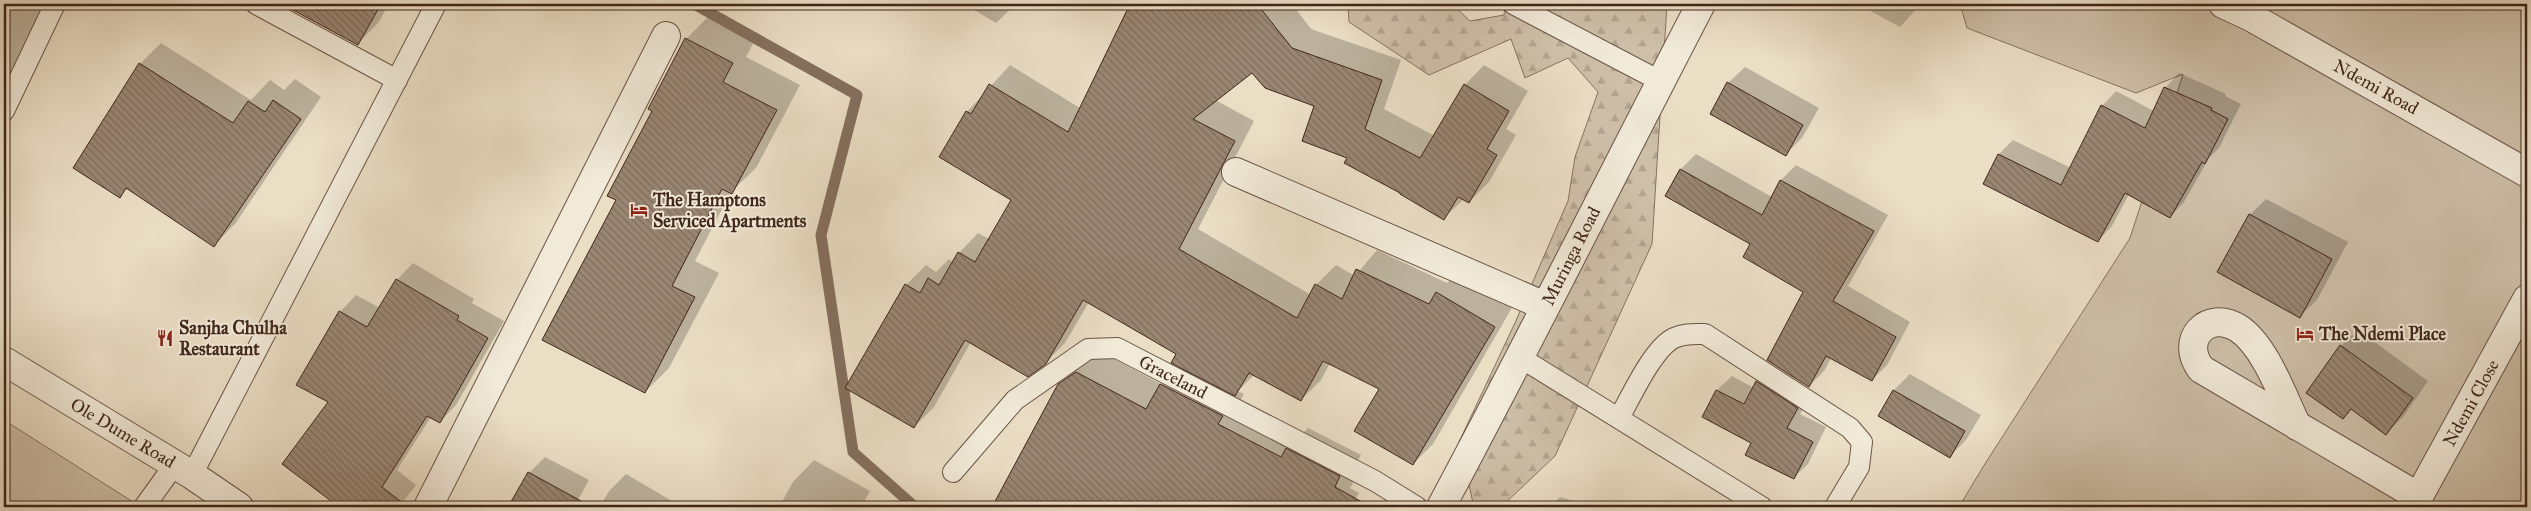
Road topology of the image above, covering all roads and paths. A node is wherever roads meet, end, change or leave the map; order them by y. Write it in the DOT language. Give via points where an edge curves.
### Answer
graph roads {
  1 [pos="55,4"];
  2 [pos="256,4"];
  3 [pos="436,4"];
  4 [pos="1513,4"];
  5 [pos="1701,4"];
  6 [pos="2223,4"];
  7 [pos="2254,10"];
  8 [pos="666,36"];
  9 [pos="397,80"];
  10 [pos="1660,81"];
  11 [pos="4,111"];
  12 [pos="1236,172"];
  13 [pos="2527,173"];
  14 [pos="2527,299"];
  15 [pos="1545,306"];
  16 [pos="1521,358"];
  17 [pos="4,361"];
  18 [pos="1619,418"];
  19 [pos="2297,426"];
  20 [pos="184,470"];
  21 [pos="953,472"];
  22 [pos="2416,502"];
  23 [pos="144,507"];
  24 [pos="240,507"];
  25 [pos="428,507"];
  26 [pos="1417,507"];
  27 [pos="1441,507"];
  28 [pos="1762,507"];
  29 [pos="1836,507"];
  1 -- 11 [label="lane"];
  2 -- 9 [label="lane"];
  3 -- 9 [label="lane"];
  4 -- 10 [label="lane"];
  5 -- 10 [label="street, Muringa Road"];
  6 -- 7 [label="street, Ndemi Road"];
  7 -- 13 [label="street, Ndemi Road"];
  8 -- 25 [label="street"];
  9 -- 20 [label="lane"];
  10 -- 15 [label="street, Muringa Road"];
  12 -- 15 [label="street"];
  14 -- 22 [label="street, Ndemi Close"];
  15 -- 16 [label="street, Muringa Road"];
  16 -- 18 [label="lane"];
  16 -- 27 [label="street, Muringa Road"];
  17 -- 20 [label="street, Ole Dume Road"];
  18 -- 28 [label="lane"];
  18 -- 29 [label="lane" via="1659,350 1673,338 1704,334 1850,428 1862,442 1859,467"];
  19 -- 22 [label="street"];
  20 -- 23 [label="lane"];
  20 -- 24 [label="street, Ole Dume Road"];
  21 -- 26 [label="lane, Graceland" via="1016,400 1088,349 1117,348 1375,481"];
}
